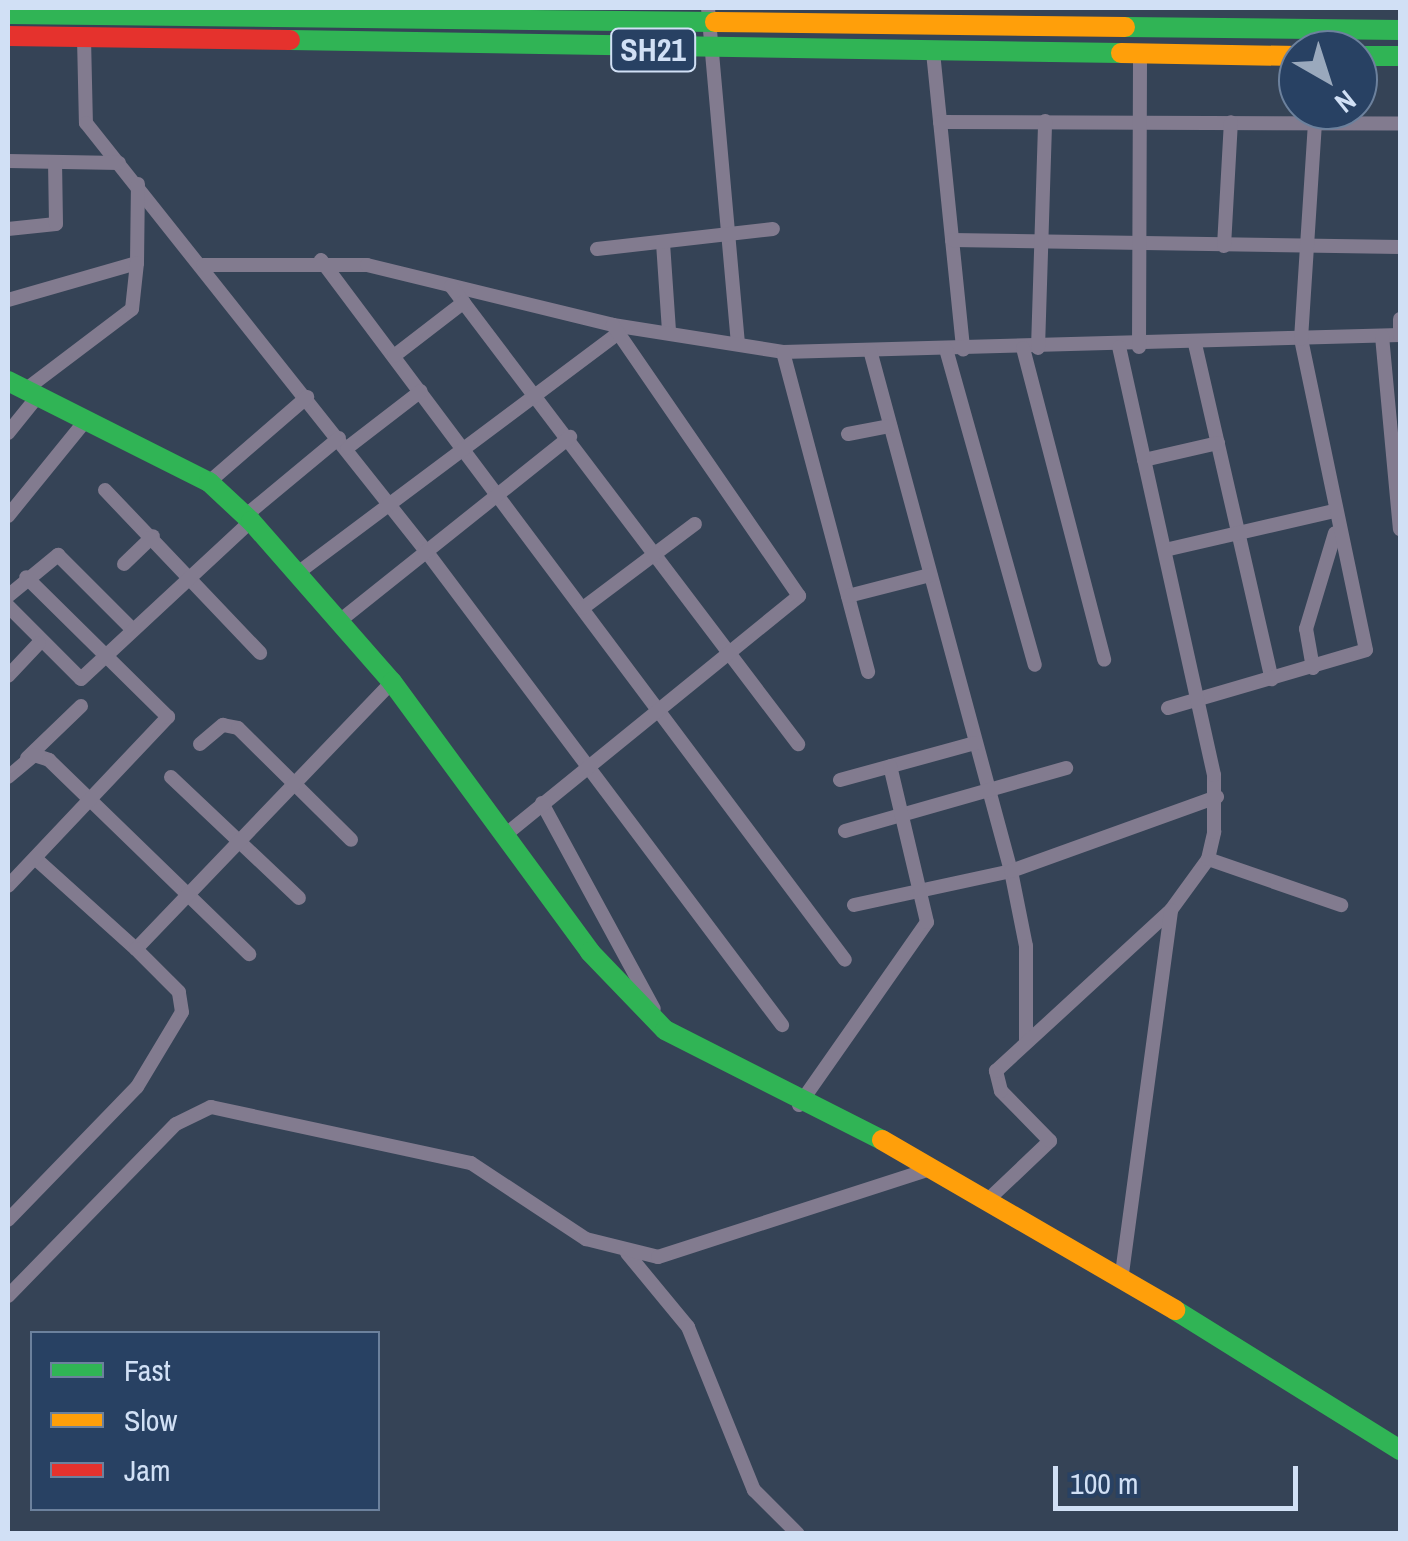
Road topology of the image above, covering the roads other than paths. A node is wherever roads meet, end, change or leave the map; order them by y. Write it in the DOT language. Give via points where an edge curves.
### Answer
graph roads {
  1 [pos="10,14"];
  2 [pos="518,15"];
  3 [pos="708,16"];
  4 [pos="800,16"];
  5 [pos="896,16"];
  6 [pos="1400,30"];
  7 [pos="8,36"];
  8 [pos="84,38"];
  9 [pos="711,50"];
  10 [pos="932,52"];
  11 [pos="1140,55"];
  12 [pos="1278,56"];
  13 [pos="1045,121"];
  14 [pos="1137,121"];
  15 [pos="940,122"];
  16 [pos="1231,122"];
  17 [pos="1278,123"];
  18 [pos="1315,130"];
  19 [pos="8,161"];
  20 [pos="55,162"];
  21 [pos="119,163"];
  22 [pos="138,184"];
  23 [pos="8,229"];
  24 [pos="773,229"];
  25 [pos="728,236"];
  26 [pos="952,240"];
  27 [pos="663,243"];
  28 [pos="1038,244"];
  29 [pos="1138,245"];
  30 [pos="1224,246"];
  31 [pos="1307,246"];
  32 [pos="1400,247"];
  33 [pos="598,249"];
  34 [pos="321,260"];
  35 [pos="137,263"];
  36 [pos="204,265"];
  37 [pos="451,286"];
  38 [pos="8,300"];
  39 [pos="464,302"];
  40 [pos="1400,320"];
  41 [pos="616,329"];
  42 [pos="669,331"];
  43 [pos="1400,335"];
  44 [pos="1382,336"];
  45 [pos="1300,339"];
  46 [pos="738,343"];
  47 [pos="1195,344"];
  48 [pos="1118,347"];
  49 [pos="1139,347"];
  50 [pos="1030,348"];
  51 [pos="946,349"];
  52 [pos="963,349"];
  53 [pos="870,350"];
  54 [pos="784,352"];
  55 [pos="394,356"];
  56 [pos="24,389"];
  57 [pos="420,390"];
  58 [pos="536,392"];
  59 [pos="307,397"];
  60 [pos="86,420"];
  61 [pos="890,426"];
  62 [pos="8,433"];
  63 [pos="848,434"];
  64 [pos="570,438"];
  65 [pos="343,443"];
  66 [pos="1218,444"];
  67 [pos="464,448"];
  68 [pos="1144,460"];
  69 [pos="209,482"];
  70 [pos="105,490"];
  71 [pos="498,494"];
  72 [pos="1399,499"];
  73 [pos="390,504"];
  74 [pos="1334,511"];
  75 [pos="8,516"];
  76 [pos="248,518"];
  77 [pos="695,524"];
  78 [pos="1337,528"];
  79 [pos="1400,528"];
  80 [pos="1238,534"];
  81 [pos="153,536"];
  82 [pos="1165,550"];
  83 [pos="426,551"];
  84 [pos="656,552"];
  85 [pos="124,564"];
  86 [pos="299,572"];
  87 [pos="189,574"];
  88 [pos="930,575"];
  89 [pos="26,578"];
  90 [pos="8,596"];
  91 [pos="848,596"];
  92 [pos="8,606"];
  93 [pos="583,608"];
  94 [pos="342,619"];
  95 [pos="132,629"];
  96 [pos="40,643"];
  97 [pos="260,653"];
  98 [pos="732,653"];
  99 [pos="106,656"];
  100 [pos="1104,660"];
  101 [pos="1035,664"];
  102 [pos="1313,668"];
  103 [pos="868,672"];
  104 [pos="8,676"];
  105 [pos="1272,679"];
  106 [pos="392,682"];
  107 [pos="1199,700"];
  108 [pos="80,706"];
  109 [pos="1168,708"];
  110 [pos="660,711"];
  111 [pos="975,743"];
  112 [pos="200,744"];
  113 [pos="798,744"];
  114 [pos="26,759"];
  115 [pos="890,766"];
  116 [pos="588,767"];
  117 [pos="1066,768"];
  118 [pos="171,777"];
  119 [pos="8,778"];
  120 [pos="840,780"];
  121 [pos="294,784"];
  122 [pos="989,792"];
  123 [pos="1217,797"];
  124 [pos="93,802"];
  125 [pos="542,804"];
  126 [pos="902,816"];
  127 [pos="845,831"];
  128 [pos="505,835"];
  129 [pos="351,840"];
  130 [pos="239,841"];
  131 [pos="36,859"];
  132 [pos="1208,859"];
  133 [pos="1011,871"];
  134 [pos="8,886"];
  135 [pos="923,891"];
  136 [pos="188,895"];
  137 [pos="299,898"];
  138 [pos="854,905"];
  139 [pos="1341,905"];
  140 [pos="1171,910"];
  141 [pos="136,949"];
  142 [pos="249,954"];
  143 [pos="844,960"];
  144 [pos="782,1025"];
  145 [pos="665,1030"];
  146 [pos="1026,1042"];
  147 [pos="798,1105"];
  148 [pos="933,1168"];
  149 [pos="992,1196"];
  150 [pos="8,1220"];
  151 [pos="627,1253"];
  152 [pos="1121,1281"];
  153 [pos="8,1296"];
  154 [pos="1400,1450"];
  155 [pos="798,1534"];
  1 -- 2 [label="main road, SH21"];
  2 -- 3 [label="main road, SH21"];
  3 -- 4 [label="main road, SH21"];
  3 -- 9 [label="street"];
  4 -- 5 [label="main road, SH21"];
  5 -- 6 [label="main road, SH21"];
  7 -- 8 [label="main road, SH21"];
  8 -- 9 [label="main road, SH21"];
  8 -- 21 [label="street" via="86,123"];
  9 -- 10 [label="main road, SH21"];
  9 -- 25 [label="street"];
  10 -- 11 [label="main road, SH21"];
  10 -- 15 [label="street"];
  11 -- 12 [label="main road, SH21"];
  11 -- 14 [label="street"];
  13 -- 14 [label="street"];
  13 -- 15 [label="street"];
  13 -- 28 [label="street"];
  14 -- 16 [label="street"];
  14 -- 29 [label="street"];
  15 -- 26 [label="street"];
  16 -- 17 [label="street"];
  16 -- 30 [label="street"];
  18 -- 31 [label="street"];
  19 -- 20 [label="street"];
  20 -- 21 [label="street"];
  20 -- 23 [label="street" via="56,224"];
  21 -- 22 [label="street"];
  22 -- 35 [label="street"];
  22 -- 36 [label="street"];
  24 -- 25 [label="street"];
  25 -- 27 [label="street"];
  25 -- 46 [label="street"];
  26 -- 28 [label="street"];
  26 -- 52 [label="street"];
  27 -- 33 [label="street"];
  27 -- 42 [label="street"];
  28 -- 29 [label="street"];
  28 -- 50 [label="street"];
  29 -- 30 [label="street"];
  29 -- 49 [label="street"];
  30 -- 31 [label="street"];
  31 -- 32 [label="street"];
  31 -- 45 [label="street"];
  34 -- 36 [label="street"];
  34 -- 37 [label="street"];
  34 -- 55 [label="street"];
  35 -- 38 [label="street"];
  35 -- 56 [label="street" via="132,309"];
  36 -- 59 [label="street"];
  37 -- 39 [label="street"];
  37 -- 41 [label="street"];
  39 -- 55 [label="street"];
  39 -- 58 [label="street"];
  40 -- 43 [label="street"];
  41 -- 42 [label="street"];
  41 -- 58 [label="street"];
  41 -- 98 [label="street" via="800,588"];
  42 -- 46 [label="street"];
  43 -- 44 [label="street"];
  44 -- 45 [label="street"];
  44 -- 72 [label="street"];
  45 -- 47 [label="street"];
  45 -- 74 [label="street"];
  46 -- 54 [label="street"];
  47 -- 49 [label="street"];
  47 -- 66 [label="street"];
  48 -- 49 [label="street"];
  48 -- 50 [label="street"];
  48 -- 68 [label="street"];
  50 -- 52 [label="street"];
  50 -- 100 [label="street"];
  51 -- 52 [label="street"];
  51 -- 53 [label="street"];
  51 -- 101 [label="street"];
  53 -- 54 [label="street"];
  53 -- 61 [label="street"];
  54 -- 91 [label="street"];
  55 -- 57 [label="street"];
  56 -- 60 [label="main road"];
  56 -- 62 [label="street"];
  57 -- 65 [label="street"];
  57 -- 67 [label="street"];
  58 -- 64 [label="street"];
  58 -- 67 [label="street"];
  59 -- 65 [label="street"];
  59 -- 69 [label="street"];
  60 -- 69 [label="main road"];
  60 -- 75 [label="street"];
  61 -- 63 [label="street"];
  61 -- 88 [label="street"];
  64 -- 71 [label="street"];
  64 -- 84 [label="street"];
  65 -- 73 [label="street"];
  65 -- 76 [label="street"];
  66 -- 68 [label="street"];
  66 -- 80 [label="street"];
  67 -- 71 [label="street"];
  67 -- 73 [label="street"];
  68 -- 82 [label="street"];
  69 -- 76 [label="main road"];
  70 -- 81 [label="street"];
  71 -- 83 [label="street"];
  71 -- 93 [label="street"];
  72 -- 79 [label="street"];
  73 -- 83 [label="street"];
  73 -- 86 [label="street"];
  74 -- 78 [label="street"];
  74 -- 80 [label="street"];
  76 -- 86 [label="main road"];
  76 -- 87 [label="street"];
  77 -- 84 [label="street"];
  78 -- 102 [label="street" via="1306,630"];
  78 -- 102 [label="street" via="1366,650"];
  80 -- 82 [label="street"];
  80 -- 105 [label="street"];
  81 -- 85 [label="street"];
  81 -- 87 [label="street"];
  82 -- 107 [label="street"];
  83 -- 94 [label="street"];
  83 -- 116 [label="street"];
  84 -- 93 [label="street"];
  84 -- 98 [label="street"];
  86 -- 94 [label="main road"];
  87 -- 95 [label="street"];
  87 -- 97 [label="street"];
  88 -- 91 [label="street"];
  88 -- 111 [label="street"];
  89 -- 90 [label="street"];
  89 -- 95 [label="street" via="58,556"];
  89 -- 99 [label="street"];
  91 -- 103 [label="street"];
  92 -- 96 [label="street"];
  93 -- 110 [label="street"];
  94 -- 106 [label="main road"];
  95 -- 99 [label="street"];
  96 -- 99 [label="street" via="77,679"];
  96 -- 104 [label="street"];
  98 -- 110 [label="street"];
  98 -- 113 [label="street"];
  99 -- 124 [label="street" via="168,717"];
  102 -- 105 [label="street"];
  105 -- 107 [label="street"];
  106 -- 121 [label="street"];
  106 -- 128 [label="main road"];
  107 -- 109 [label="street"];
  107 -- 123 [label="street"];
  108 -- 114 [label="street"];
  110 -- 116 [label="street"];
  110 -- 143 [label="street"];
  111 -- 115 [label="street"];
  111 -- 122 [label="street"];
  112 -- 121 [label="street" via="231,725"];
  114 -- 119 [label="street"];
  114 -- 124 [label="street" via="49,760"];
  115 -- 120 [label="street"];
  115 -- 126 [label="street"];
  116 -- 125 [label="street"];
  116 -- 144 [label="street"];
  117 -- 122 [label="street"];
  118 -- 130 [label="street"];
  121 -- 129 [label="street"];
  121 -- 130 [label="street"];
  122 -- 126 [label="street"];
  122 -- 133 [label="street"];
  123 -- 132 [label="street"];
  123 -- 133 [label="street"];
  124 -- 131 [label="street"];
  124 -- 136 [label="street"];
  125 -- 128 [label="street"];
  125 -- 145 [label="street"];
  126 -- 127 [label="street"];
  126 -- 135 [label="street"];
  128 -- 145 [label="main road" via="590,952"];
  130 -- 136 [label="street"];
  130 -- 137 [label="street"];
  131 -- 134 [label="street"];
  131 -- 141 [label="street"];
  132 -- 139 [label="street"];
  132 -- 140 [label="street"];
  133 -- 135 [label="street"];
  133 -- 146 [label="street" via="1026,946"];
  135 -- 138 [label="street"];
  135 -- 147 [label="street" via="926,922 916,941"];
  136 -- 141 [label="street"];
  136 -- 142 [label="street"];
  140 -- 146 [label="street"];
  140 -- 152 [label="street"];
  141 -- 150 [label="street" via="179,992 182,1012 137,1087"];
  145 -- 147 [label="main road"];
  146 -- 149 [label="street" via="994,1077 1050,1140"];
  147 -- 148 [label="main road"];
  148 -- 149 [label="main road"];
  148 -- 151 [label="street" via="699,1251"];
  149 -- 152 [label="main road"];
  151 -- 153 [label="street" via="559,1225 471,1163 211,1107 176,1124"];
  151 -- 155 [label="street" via="688,1327 754,1490"];
  152 -- 154 [label="main road"];
}
